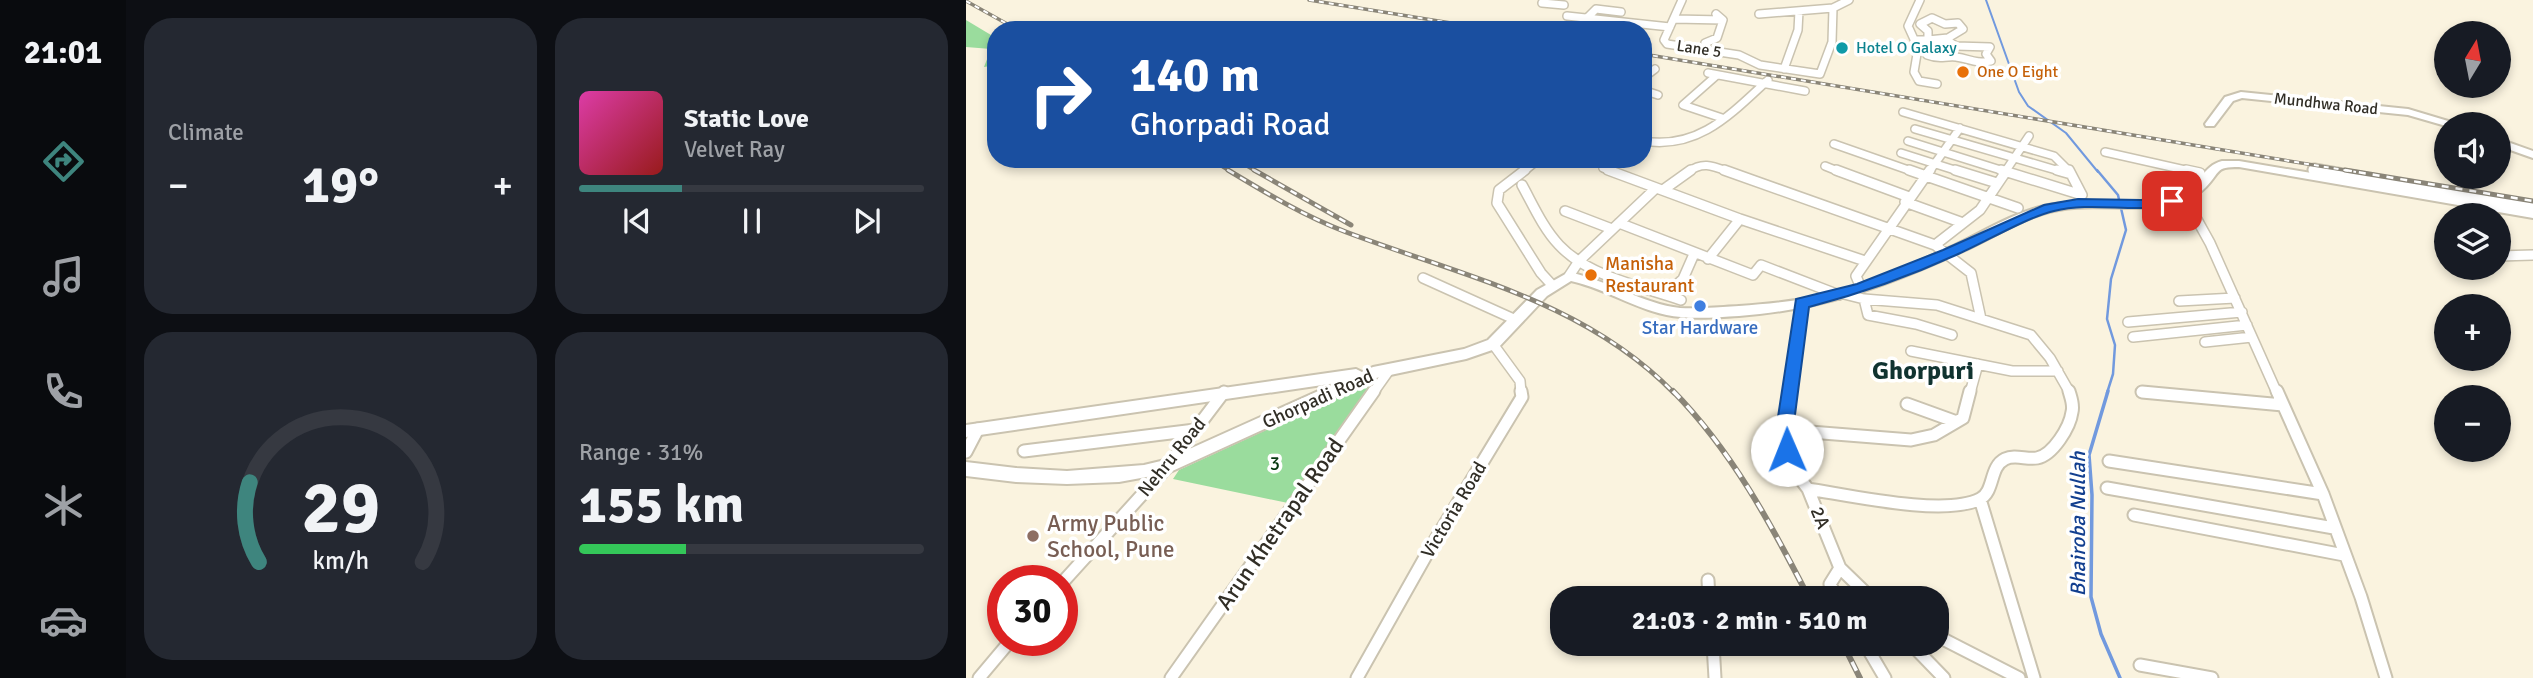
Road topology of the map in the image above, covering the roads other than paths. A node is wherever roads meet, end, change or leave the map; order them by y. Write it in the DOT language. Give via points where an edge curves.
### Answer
graph roads {
  1 [pos="1682,0"];
  2 [pos="1849,0"];
  3 [pos="1920,0"];
  4 [pos="1542,3"];
  5 [pos="1833,8"];
  6 [pos="1566,9"];
  7 [pos="1800,11"];
  8 [pos="1621,12"];
  9 [pos="1716,14"];
  10 [pos="1759,14"];
  11 [pos="1586,19"];
  12 [pos="1674,19"];
  13 [pos="1723,20"];
  14 [pos="1607,21"];
  15 [pos="1652,25"];
  16 [pos="1670,27"];
  17 [pos="1945,39"];
  18 [pos="1915,40"];
  19 [pos="1928,40"];
  20 [pos="1705,43"];
  21 [pos="1656,69"];
  22 [pos="1784,69"];
  23 [pos="1652,72"];
  24 [pos="1708,73"];
  25 [pos="1717,75"];
  26 [pos="1765,82"];
  27 [pos="1937,84"];
  28 [pos="1805,91"];
  29 [pos="1652,93"];
  30 [pos="1658,95"];
  31 [pos="1903,112"];
  32 [pos="1722,118"];
  33 [pos="2434,119"];
  34 [pos="2210,124"];
  35 [pos="1960,128"];
  36 [pos="1915,129"];
  37 [pos="2029,136"];
  38 [pos="1952,139"];
  39 [pos="1908,141"];
  40 [pos="1652,144"];
  41 [pos="1834,144"];
  42 [pos="2022,146"];
  43 [pos="2511,147"];
  44 [pos="1942,152"];
  45 [pos="2105,152"];
  46 [pos="1901,153"];
  47 [pos="2533,155"];
  48 [pos="2014,158"];
  49 [pos="1934,164"];
  50 [pos="1825,166"];
  51 [pos="1527,168"];
  52 [pos="1603,168"];
  53 [pos="2005,171"];
  54 [pos="2071,174"];
  55 [pos="1926,176"];
  56 [pos="2202,178"];
  57 [pos="1997,183"];
  58 [pos="1522,185"];
  59 [pos="1660,189"];
  60 [pos="1988,198"];
  61 [pos="2185,198"];
  62 [pos="1907,200"];
  63 [pos="2018,208"];
  64 [pos="1565,211"];
  65 [pos="2533,212"];
  66 [pos="1740,219"];
  67 [pos="1963,223"];
  68 [pos="1616,226"];
  69 [pos="1889,226"];
  70 [pos="1935,245"];
  71 [pos="1948,253"];
  72 [pos="1695,254"];
  73 [pos="2511,256"];
  74 [pos="2531,257"];
  75 [pos="1708,259"];
  76 [pos="1578,261"];
  77 [pos="1865,261"];
  78 [pos="1569,276"];
  79 [pos="1423,278"];
  80 [pos="1552,285"];
  81 [pos="1863,294"];
  82 [pos="1667,295"];
  83 [pos="1842,295"];
  84 [pos="2235,298"];
  85 [pos="1681,300"];
  86 [pos="2179,301"];
  87 [pos="1801,303"];
  88 [pos="2242,312"];
  89 [pos="1981,318"];
  90 [pos="1516,320"];
  91 [pos="2128,323"];
  92 [pos="2247,325"];
  93 [pos="1952,335"];
  94 [pos="2133,337"];
  95 [pos="2252,337"];
  96 [pos="2204,342"];
  97 [pos="1493,344"];
  98 [pos="1911,351"];
  99 [pos="1978,364"];
  100 [pos="1390,369"];
  101 [pos="2058,372"];
  102 [pos="1373,373"];
  103 [pos="1224,392"];
  104 [pos="2143,392"];
  105 [pos="1907,404"];
  106 [pos="2283,405"];
  107 [pos="1954,421"];
  108 [pos="972,430"];
  109 [pos="1195,430"];
  110 [pos="1785,430"];
  111 [pos="1024,451"];
  112 [pos="966,452"];
  113 [pos="2109,461"];
  114 [pos="1168,466"];
  115 [pos="966,468"];
  116 [pos="2106,488"];
  117 [pos="1808,489"];
  118 [pos="2323,494"];
  119 [pos="1980,499"];
  120 [pos="2134,515"];
  121 [pos="2334,528"];
  122 [pos="2344,555"];
  123 [pos="1078,565"];
  124 [pos="1840,568"];
  125 [pos="1708,580"];
  126 [pos="1709,586"];
  127 [pos="1831,586"];
  128 [pos="1859,586"];
  129 [pos="1949,642"];
  130 [pos="998,656"];
  131 [pos="1714,656"];
  132 [pos="1872,656"];
  133 [pos="1923,656"];
  134 [pos="2140,665"];
  135 [pos="979,678"];
  136 [pos="1171,678"];
  137 [pos="1357,678"];
  138 [pos="1715,678"];
  139 [pos="1885,678"];
  140 [pos="1944,678"];
  141 [pos="2019,678"];
  142 [pos="2034,678"];
  143 [pos="2212,678"];
  144 [pos="2386,678"];
  1 -- 12 [label="street, Lane 5"];
  2 -- 5 [label="street"];
  3 -- 18 [label="street" via="1908,26"];
  4 -- 6 [label="street"];
  5 -- 7 [label="street"];
  5 -- 22 [label="street" via="1833,42 1820,74"];
  6 -- 11 [label="street"];
  7 -- 10 [label="street"];
  7 -- 22 [label="street"];
  8 -- 11 [label="street" via="1596,9"];
  9 -- 13 [label="street"];
  11 -- 14 [label="street"];
  12 -- 13 [label="street"];
  12 -- 16 [label="street, Lane 5"];
  13 -- 20 [label="street" via="1717,38"];
  15 -- 16 [label="street"];
  16 -- 22 [label="street, Lane 5" via="1664,40 1667,44 1740,55"];
  17 -- 19 [label="street"];
  17 -- 19 [label="street" via="1963,30 1960,24 1932,18 1921,23"];
  17 -- 19 [label="street" via="1951,46 1990,47 1986,54 1991,61 1938,60 1927,55 1932,49"];
  18 -- 19 [label="street"];
  18 -- 27 [label="street" via="1915,75 1919,81"];
  21 -- 23 [label="street"];
  24 -- 25 [label="street"];
  25 -- 26 [label="street"];
  25 -- 32 [label="street" via="1683,105"];
  26 -- 28 [label="street"];
  26 -- 32 [label="street"];
  29 -- 30 [label="street"];
  31 -- 35 [label="street"];
  32 -- 40 [label="street" via="1696,138 1661,146"];
  33 -- 34 [label="main road, Mundhwa Road" via="2408,112 2241,95 2229,99"];
  35 -- 38 [label="street"];
  35 -- 42 [label="street"];
  36 -- 38 [label="street"];
  37 -- 42 [label="street"];
  38 -- 44 [label="street"];
  38 -- 48 [label="street"];
  39 -- 44 [label="street"];
  41 -- 55 [label="street"];
  42 -- 48 [label="street"];
  42 -- 54 [label="street" via="2054,156"];
  43 -- 47 [label="main road"];
  44 -- 49 [label="street"];
  44 -- 53 [label="street"];
  45 -- 56 [label="street"];
  46 -- 49 [label="street"];
  48 -- 53 [label="street"];
  48 -- 54 [label="street"];
  49 -- 55 [label="street"];
  49 -- 57 [label="street"];
  50 -- 62 [label="street"];
  51 -- 80 [label="street" via="1499,190 1497,203"];
  52 -- 59 [label="street"];
  53 -- 54 [label="street" via="2082,195"];
  53 -- 57 [label="street"];
  55 -- 60 [label="street"];
  55 -- 62 [label="street"];
  56 -- 61 [label="main road" via="2198,191"];
  56 -- 65 [label="main road" via="2208,180 2220,162"];
  57 -- 60 [label="street"];
  58 -- 76 [label="street" via="1544,225"];
  59 -- 66 [label="street"];
  59 -- 68 [label="street"];
  59 -- 69 [label="street" via="1707,164"];
  60 -- 63 [label="street"];
  60 -- 67 [label="street" via="1980,211"];
  61 -- 71 [label="main road" via="2049,208"];
  61 -- 84 [label="street"];
  62 -- 67 [label="street"];
  62 -- 69 [label="street"];
  64 -- 68 [label="street"];
  66 -- 75 [label="street"];
  66 -- 77 [label="street"];
  67 -- 70 [label="street"];
  68 -- 72 [label="street"];
  68 -- 76 [label="street"];
  69 -- 70 [label="street"];
  69 -- 77 [label="street"];
  70 -- 71 [label="street"];
  71 -- 81 [label="main road"];
  71 -- 89 [label="street" via="1971,274"];
  72 -- 75 [label="street"];
  72 -- 82 [label="street" via="1683,279"];
  73 -- 74 [label="street"];
  75 -- 83 [label="street" via="1753,275 1762,265"];
  76 -- 78 [label="street"];
  76 -- 82 [label="street"];
  77 -- 81 [label="street" via="1856,275"];
  78 -- 80 [label="main road, Ghorpadi Road"];
  78 -- 87 [label="main road" via="1650,307 1680,313"];
  79 -- 90 [label="street"];
  80 -- 90 [label="main road, Ghorpadi Road"];
  81 -- 83 [label="main road"];
  81 -- 89 [label="street" via="1916,301"];
  81 -- 93 [label="street" via="1868,315"];
  82 -- 85 [label="street"];
  83 -- 87 [label="main road"];
  84 -- 86 [label="street"];
  84 -- 88 [label="street"];
  87 -- 110 [label="street, 2A"];
  88 -- 91 [label="street"];
  88 -- 92 [label="street"];
  89 -- 101 [label="street" via="2031,335"];
  90 -- 97 [label="main road, Ghorpadi Road"];
  92 -- 94 [label="street"];
  92 -- 95 [label="street"];
  95 -- 96 [label="street"];
  95 -- 106 [label="street"];
  97 -- 100 [label="main road, Ghorpadi Road"];
  97 -- 137 [label="street, Victoria Road" via="1520,381 1522,397"];
  98 -- 99 [label="street"];
  99 -- 101 [label="street" via="2012,371"];
  99 -- 107 [label="street" via="1966,414"];
  100 -- 102 [label="main road, Ghorpadi Road"];
  100 -- 136 [label="street, Arun Khetrapal Road"];
  101 -- 119 [label="street" via="2071,396 2069,422 2044,456 1999,463 1988,492"];
  102 -- 103 [label="main road"];
  102 -- 114 [label="main road, Ghorpadi Road"];
  103 -- 108 [label="main road"];
  103 -- 109 [label="street, Nehru Road"];
  104 -- 106 [label="street"];
  105 -- 107 [label="street"];
  106 -- 118 [label="street"];
  107 -- 110 [label="street" via="1938,435 1911,440"];
  108 -- 112 [label="street"];
  109 -- 111 [label="street"];
  109 -- 114 [label="street, Nehru Road"];
  110 -- 117 [label="street, 2A" via="1795,472"];
  113 -- 118 [label="street"];
  114 -- 115 [label="main road, Ghorpadi Road" via="1092,477"];
  114 -- 123 [label="street, Nehru Road"];
  116 -- 121 [label="street"];
  117 -- 119 [label="street" via="1924,503"];
  117 -- 124 [label="street, 2A"];
  118 -- 121 [label="street"];
  119 -- 142 [label="street"];
  120 -- 122 [label="street"];
  121 -- 122 [label="street"];
  122 -- 144 [label="street"];
  124 -- 127 [label="street"];
  124 -- 128 [label="street, 2A"];
  125 -- 126 [label="street"];
  129 -- 141 [label="street"];
  130 -- 135 [label="street"];
  131 -- 138 [label="street"];
  132 -- 139 [label="street"];
  133 -- 140 [label="street"];
  134 -- 143 [label="street"];
}
